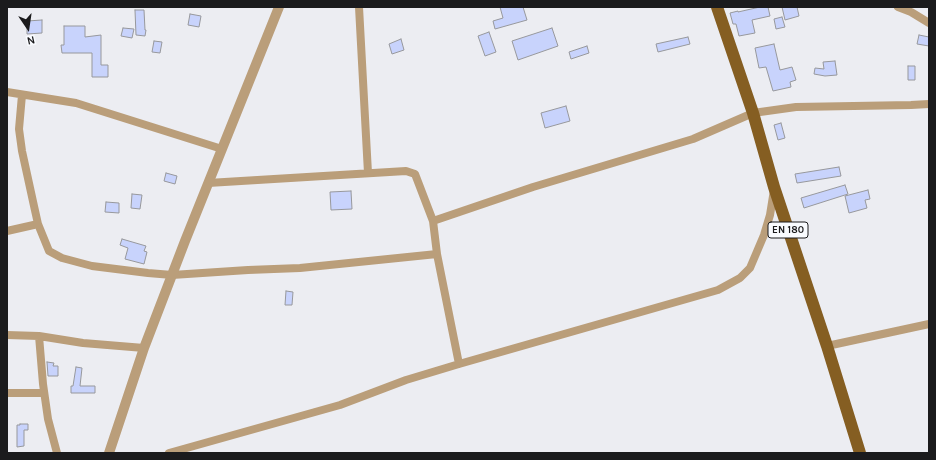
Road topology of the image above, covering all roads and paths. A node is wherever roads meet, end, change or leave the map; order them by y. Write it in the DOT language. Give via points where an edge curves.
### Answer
graph roads {
  1 [pos="279,7"];
  2 [pos="359,7"];
  3 [pos="717,7"];
  4 [pos="898,7"];
  5 [pos="929,23"];
  6 [pos="7,92"];
  7 [pos="22,95"];
  8 [pos="929,104"];
  9 [pos="753,113"];
  10 [pos="222,149"];
  11 [pos="368,173"];
  12 [pos="208,183"];
  13 [pos="774,187"];
  14 [pos="433,221"];
  15 [pos="38,224"];
  16 [pos="7,232"];
  17 [pos="437,254"];
  18 [pos="172,275"];
  19 [pos="929,324"];
  20 [pos="7,335"];
  21 [pos="39,336"];
  22 [pos="827,346"];
  23 [pos="144,348"];
  24 [pos="459,364"];
  25 [pos="7,393"];
  26 [pos="44,393"];
  27 [pos="57,453"];
  28 [pos="109,453"];
  29 [pos="169,453"];
  30 [pos="860,453"];
  1 -- 10 [label="street"];
  2 -- 11 [label="street"];
  3 -- 9 [label="main road, EN 180"];
  4 -- 5 [label="street"];
  6 -- 7 [label="street"];
  7 -- 10 [label="street" via="76,103"];
  7 -- 15 [label="street" via="20,136"];
  8 -- 9 [label="street" via="796,107"];
  9 -- 13 [label="main road, EN 180"];
  9 -- 14 [label="street" via="693,139 526,189"];
  10 -- 12 [label="street"];
  11 -- 12 [label="street"];
  11 -- 14 [label="street" via="406,171 415,174"];
  12 -- 18 [label="street"];
  13 -- 22 [label="main road, EN 180"];
  13 -- 24 [label="street" via="764,235 750,268 740,278 718,290"];
  14 -- 17 [label="street"];
  15 -- 16 [label="street"];
  15 -- 18 [label="street" via="49,251 62,258 92,266"];
  17 -- 18 [label="street" via="300,268"];
  17 -- 24 [label="street"];
  18 -- 23 [label="street"];
  19 -- 22 [label="street"];
  20 -- 21 [label="street"];
  21 -- 23 [label="street"];
  21 -- 26 [label="street"];
  22 -- 30 [label="main road, EN 180"];
  23 -- 28 [label="street"];
  24 -- 29 [label="street" via="406,380 340,405"];
  25 -- 26 [label="street"];
  26 -- 27 [label="street"];
}
